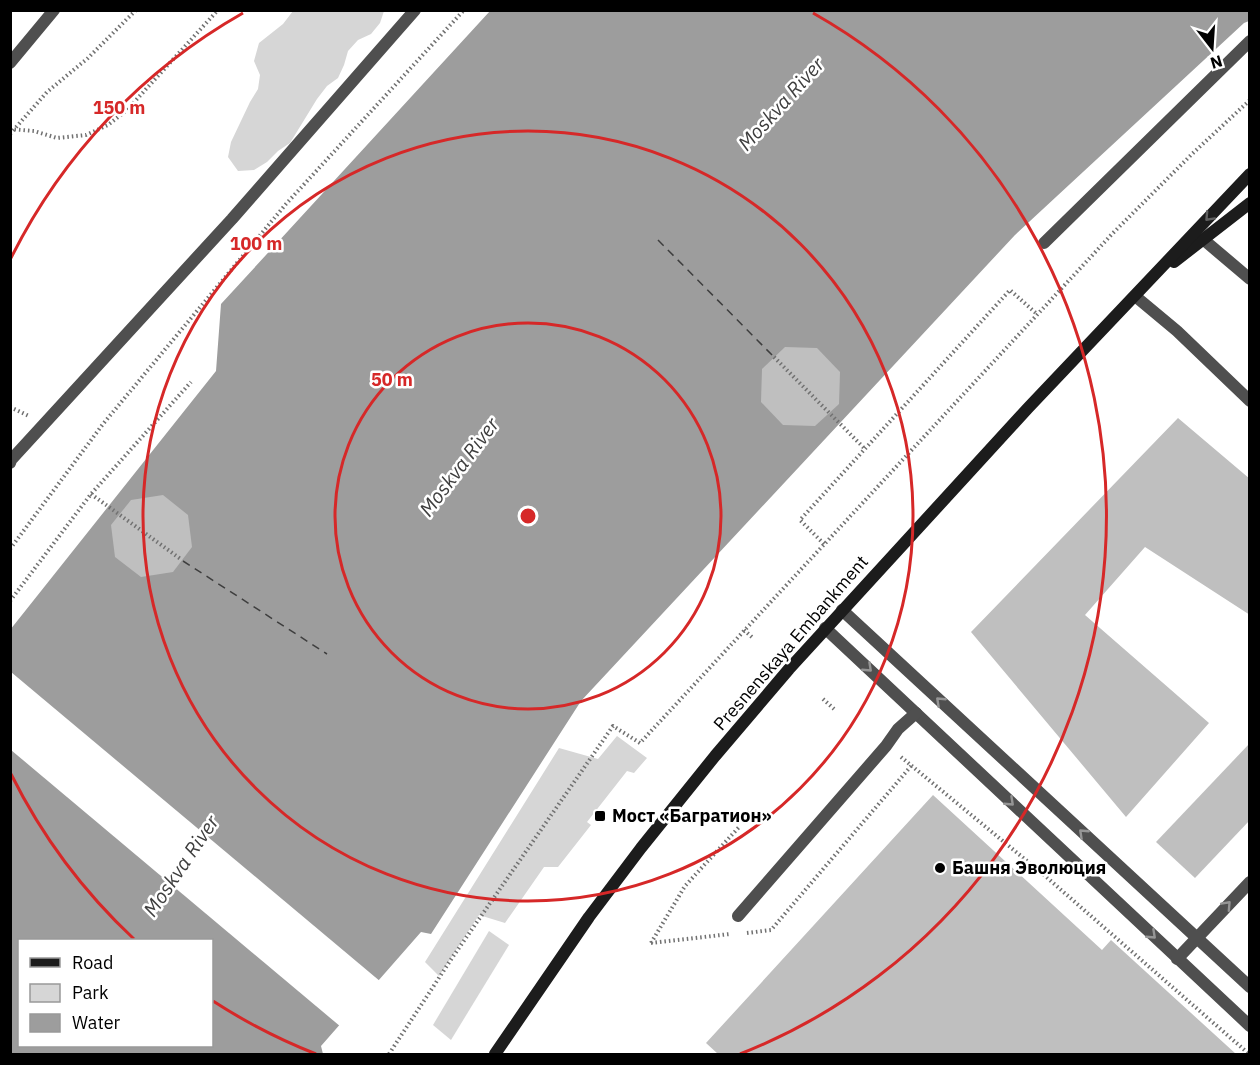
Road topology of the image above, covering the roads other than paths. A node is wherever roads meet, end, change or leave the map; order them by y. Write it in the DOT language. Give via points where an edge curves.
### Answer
graph roads {
  1 [pos="54,10"];
  2 [pos="415,10"];
  3 [pos="1250,41"];
  4 [pos="10,63"];
  5 [pos="1250,174"];
  6 [pos="1250,203"];
  7 [pos="1203,240"];
  8 [pos="1044,243"];
  9 [pos="1250,279"];
  10 [pos="1147,283"];
  11 [pos="1135,296"];
  12 [pos="1250,401"];
  13 [pos="10,463"];
  14 [pos="842,610"];
  15 [pos="825,628"];
  16 [pos="916,713"];
  17 [pos="1250,882"];
  18 [pos="738,916"];
  19 [pos="1196,938"];
  20 [pos="1177,959"];
  21 [pos="1250,987"];
  22 [pos="1250,1026"];
  23 [pos="495,1054"];
  1 -- 4 [label="street"];
  2 -- 13 [label="street"];
  3 -- 8 [label="street"];
  5 -- 10 [label="main road, Presnenskaya Embankment, one-way"];
  6 -- 7 [label="main road, Presnenskaya Embankment"];
  7 -- 9 [label="street"];
  7 -- 10 [label="main road, Presnenskaya Embankment"];
  10 -- 11 [label="main road, Presnenskaya Embankment"];
  11 -- 12 [label="street"];
  11 -- 14 [label="main road, Presnenskaya Embankment"];
  14 -- 15 [label="main road, Presnenskaya Embankment"];
  19 -- 14 [label="street, one-way"];
  15 -- 16 [label="street, one-way"];
  15 -- 23 [label="main road, Presnenskaya Embankment" via="641,848 589,916"];
  16 -- 18 [label="street"];
  16 -- 20 [label="street, one-way"];
  19 -- 17 [label="street, one-way"];
  19 -- 20 [label="street"];
  19 -- 21 [label="street"];
  20 -- 22 [label="street"];
}
